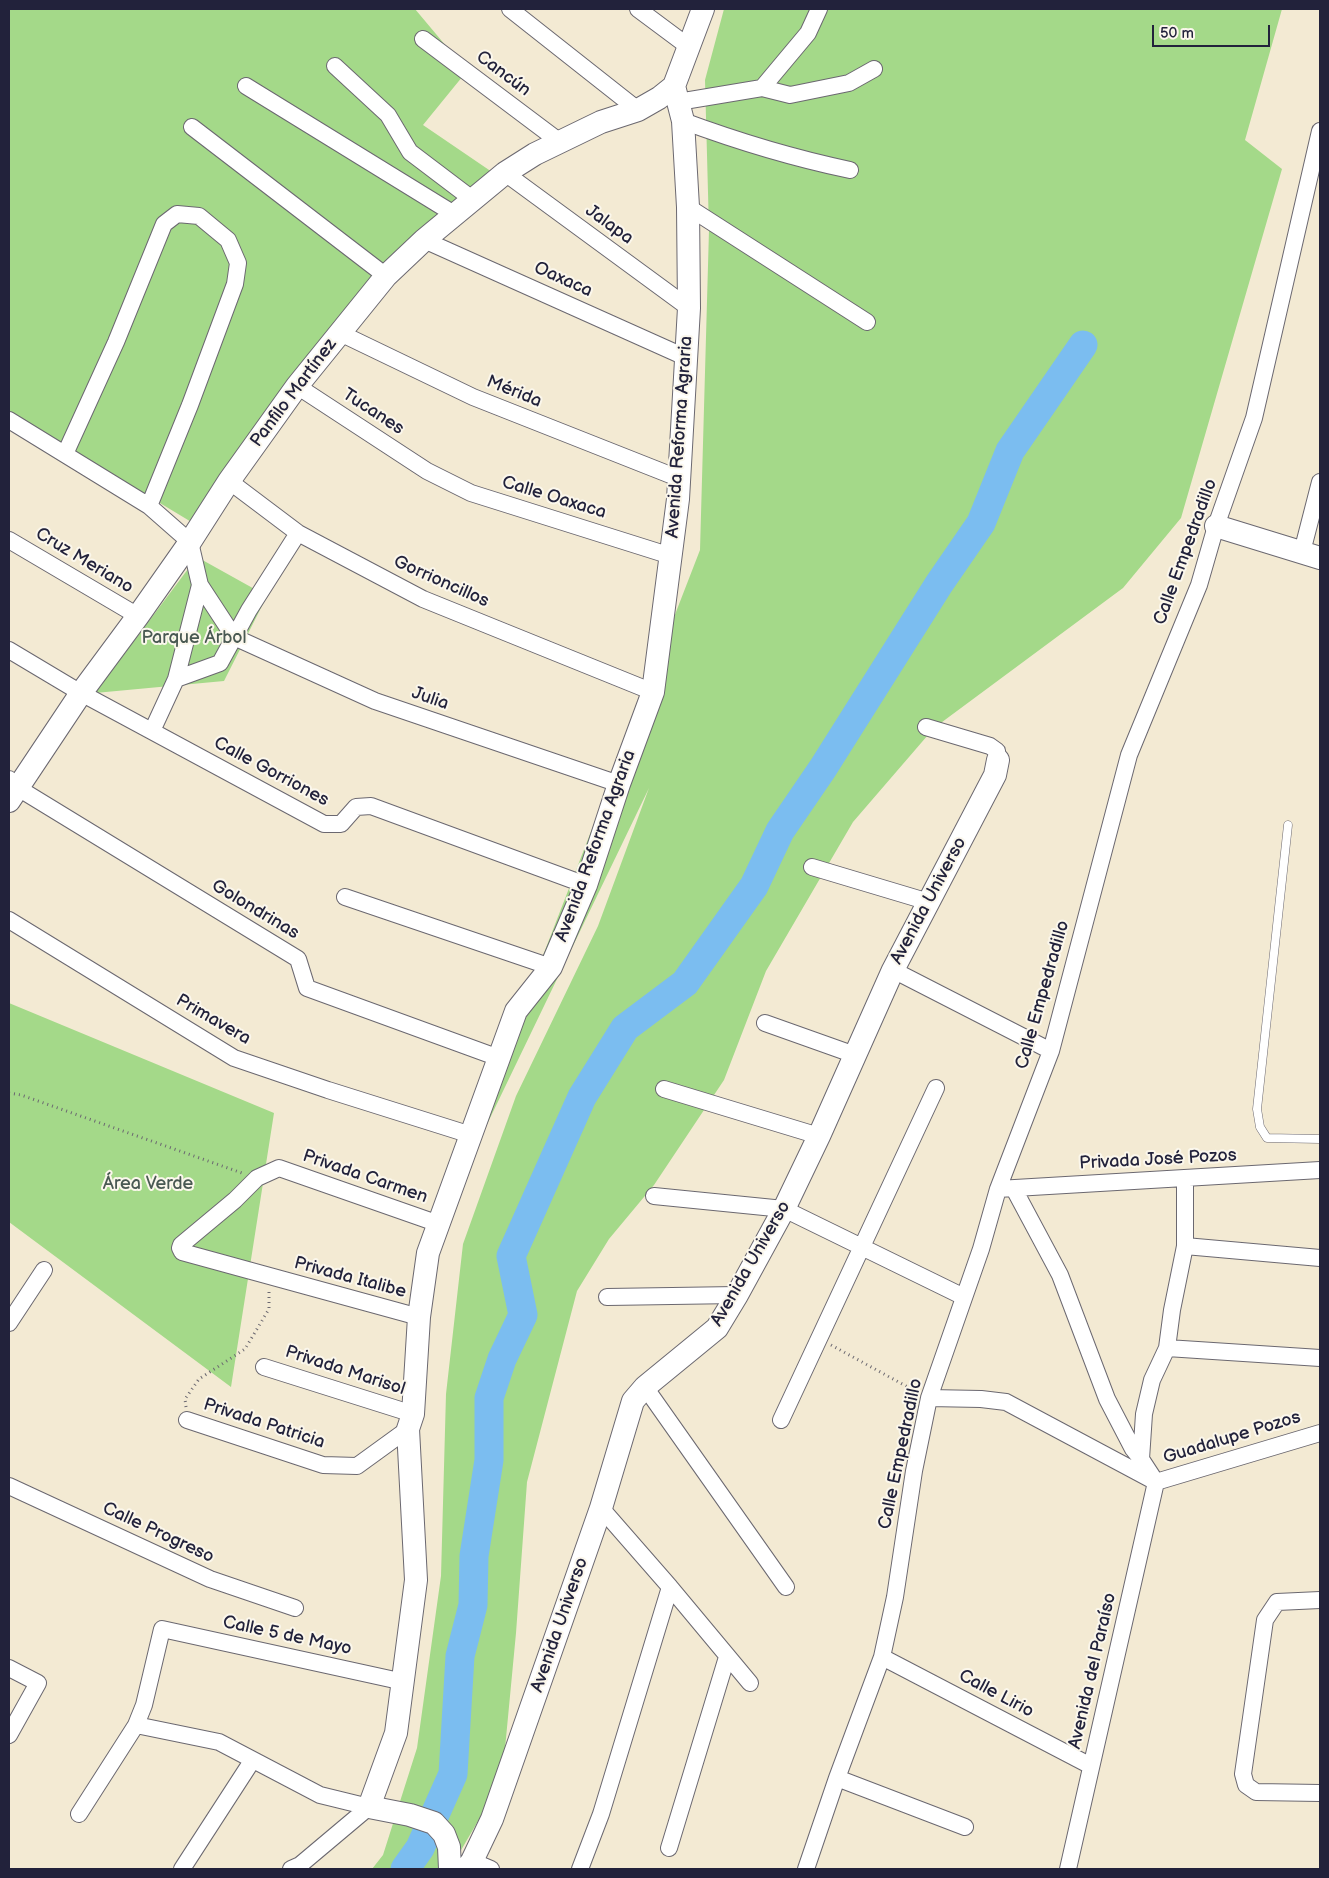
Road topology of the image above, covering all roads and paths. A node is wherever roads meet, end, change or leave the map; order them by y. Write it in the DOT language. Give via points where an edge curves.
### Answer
graph roads {
  1 [pos="510,9"];
  2 [pos="638,9"];
  3 [pos="703,9"];
  4 [pos="819,9"];
  5 [pos="423,39"];
  6 [pos="689,47"];
  7 [pos="335,66"];
  8 [pos="874,69"];
  9 [pos="246,86"];
  10 [pos="762,88"];
  11 [pos="678,103"];
  12 [pos="638,110"];
  13 [pos="192,127"];
  14 [pos="1320,131"];
  15 [pos="560,142"];
  16 [pos="850,170"];
  17 [pos="504,173"];
  18 [pos="472,199"];
  19 [pos="688,206"];
  20 [pos="454,214"];
  21 [pos="424,240"];
  22 [pos="386,276"];
  23 [pos="689,308"];
  24 [pos="867,322"];
  25 [pos="340,332"];
  26 [pos="685,357"];
  27 [pos="297,386"];
  28 [pos="9,420"];
  29 [pos="65,454"];
  30 [pos="427,471"];
  31 [pos="678,478"];
  32 [pos="229,481"];
  33 [pos="1320,482"];
  34 [pos="148,506"];
  35 [pos="1216,526"];
  36 [pos="298,533"];
  37 [pos="9,540"];
  38 [pos="190,542"];
  39 [pos="1311,555"];
  40 [pos="670,556"];
  41 [pos="200,585"];
  42 [pos="138,616"];
  43 [pos="234,637"];
  44 [pos="9,650"];
  45 [pos="176,679"];
  46 [pos="653,692"];
  47 [pos="81,693"];
  48 [pos="926,727"];
  49 [pos="152,730"];
  50 [pos="998,760"];
  51 [pos="619,784"];
  52 [pos="12,789"];
  53 [pos="1288,825"];
  54 [pos="812,867"];
  55 [pos="586,885"];
  56 [pos="345,897"];
  57 [pos="929,902"];
  58 [pos="9,920"];
  59 [pos="551,967"];
  60 [pos="892,970"];
  61 [pos="765,1023"];
  62 [pos="1050,1051"];
  63 [pos="855,1054"];
  64 [pos="499,1058"];
  65 [pos="936,1088"];
  66 [pos="664,1089"];
  67 [pos="9,1093"];
  68 [pos="471,1135"];
  69 [pos="819,1136"];
  70 [pos="1320,1139"];
  71 [pos="1320,1170"];
  72 [pos="258,1178"];
  73 [pos="1185,1178"];
  74 [pos="1006,1189"];
  75 [pos="654,1196"];
  76 [pos="784,1209"];
  77 [pos="439,1224"];
  78 [pos="1184,1246"];
  79 [pos="862,1248"];
  80 [pos="1320,1258"];
  81 [pos="44,1270"];
  82 [pos="270,1276"];
  83 [pos="737,1295"];
  84 [pos="607,1296"];
  85 [pos="964,1296"];
  86 [pos="419,1318"];
  87 [pos="9,1323"];
  88 [pos="819,1339"];
  89 [pos="1167,1348"];
  90 [pos="1320,1358"];
  91 [pos="264,1367"];
  92 [pos="646,1388"];
  93 [pos="929,1398"];
  94 [pos="186,1420"];
  95 [pos="781,1420"];
  96 [pos="410,1422"];
  97 [pos="1320,1433"];
  98 [pos="1141,1459"];
  99 [pos="1156,1482"];
  100 [pos="9,1486"];
  101 [pos="601,1508"];
  102 [pos="670,1587"];
  103 [pos="786,1587"];
  104 [pos="1320,1600"];
  105 [pos="295,1608"];
  106 [pos="727,1657"];
  107 [pos="882,1657"];
  108 [pos="9,1668"];
  109 [pos="404,1682"];
  110 [pos="750,1683"];
  111 [pos="136,1725"];
  112 [pos="9,1735"];
  113 [pos="252,1761"];
  114 [pos="1092,1766"];
  115 [pos="837,1778"];
  116 [pos="1320,1793"];
  117 [pos="369,1807"];
  118 [pos="79,1814"];
  119 [pos="965,1826"];
  120 [pos="669,1848"];
  121 [pos="476,1866"];
  122 [pos="182,1869"];
  123 [pos="291,1869"];
  124 [pos="450,1869"];
  125 [pos="580,1869"];
  126 [pos="806,1869"];
  127 [pos="1068,1869"];
  1 -- 12 [label="street"];
  2 -- 6 [label="street"];
  3 -- 6 [label="street, Avenida Reforma Agraria"];
  4 -- 10 [label="street" via="808,33"];
  5 -- 15 [label="street, Cancún"];
  6 -- 11 [label="street, Avenida Reforma Agraria"];
  7 -- 18 [label="street" via="388,115 410,152"];
  8 -- 10 [label="street" via="849,83 790,96"];
  9 -- 20 [label="street"];
  10 -- 11 [label="street"];
  11 -- 12 [label="street, Panfilo Martínez" via="659,98"];
  11 -- 16 [label="street" via="722,136"];
  11 -- 19 [label="street, Avenida Reforma Agraria"];
  12 -- 15 [label="street, Panfilo Martínez" via="601,122"];
  13 -- 22 [label="street"];
  14 -- 35 [label="street, Calle Empedradillo" via="1254,418"];
  15 -- 17 [label="street, Panfilo Martínez"];
  17 -- 18 [label="street, Panfilo Martínez"];
  17 -- 23 [label="street, Jalapa"];
  18 -- 20 [label="street, Panfilo Martínez"];
  19 -- 23 [label="street, Avenida Reforma Agraria"];
  19 -- 24 [label="street"];
  20 -- 21 [label="street, Panfilo Martínez"];
  21 -- 22 [label="street, Panfilo Martínez"];
  21 -- 26 [label="street, Oaxaca"];
  22 -- 25 [label="street, Panfilo Martínez"];
  23 -- 26 [label="street, Avenida Reforma Agraria"];
  25 -- 27 [label="street, Panfilo Martínez"];
  25 -- 31 [label="street, Mérida" via="473,397"];
  26 -- 31 [label="street, Avenida Reforma Agraria"];
  27 -- 30 [label="street, Tucanes"];
  27 -- 32 [label="street, Panfilo Martínez"];
  28 -- 29 [label="street"];
  29 -- 34 [label="street"];
  29 -- 34 [label="street" via="116,342 164,224 177,214 199,216 228,240 238,263 235,284"];
  30 -- 40 [label="street, Calle Oaxaca" via="471,493"];
  31 -- 40 [label="street, Avenida Reforma Agraria"];
  32 -- 36 [label="street, Gorrioncillos"];
  32 -- 38 [label="street, Panfilo Martínez"];
  33 -- 39 [label="street"];
  34 -- 38 [label="street"];
  35 -- 39 [label="street"];
  35 -- 62 [label="street, Calle Empedradillo" via="1199,586 1129,755"];
  36 -- 43 [label="street"];
  36 -- 46 [label="street, Gorrioncillos" via="423,599"];
  37 -- 42 [label="street, Cruz Meriano"];
  38 -- 41 [label="street"];
  38 -- 42 [label="street, Panfilo Martínez"];
  40 -- 46 [label="street, Avenida Reforma Agraria"];
  41 -- 43 [label="street"];
  41 -- 45 [label="street"];
  42 -- 47 [label="street, Panfilo Martínez"];
  43 -- 45 [label="street" via="220,663"];
  43 -- 51 [label="street, Julia" via="375,701"];
  44 -- 47 [label="street, Calle Gorriones"];
  45 -- 49 [label="street"];
  46 -- 51 [label="street, Avenida Reforma Agraria"];
  47 -- 49 [label="street, Calle Gorriones"];
  47 -- 52 [label="street, Panfilo Martínez"];
  48 -- 50 [label="street" via="990,746 997,751"];
  49 -- 55 [label="street, Calle Gorriones" via="324,824 341,824 356,807 371,806"];
  50 -- 57 [label="street, Avenida Universo" via="995,775"];
  51 -- 55 [label="street, Avenida Reforma Agraria"];
  52 -- 64 [label="street, Golondrinas" via="298,959 307,988"];
  53 -- 70 [label="lane" via="1257,1109 1260,1128 1267,1138"];
  54 -- 57 [label="street"];
  55 -- 59 [label="street, Avenida Reforma Agraria"];
  56 -- 59 [label="street"];
  57 -- 60 [label="street, Avenida Universo"];
  58 -- 68 [label="street, Primavera" via="234,1058"];
  59 -- 64 [label="street, Avenida Reforma Agraria" via="516,1011"];
  60 -- 62 [label="street"];
  60 -- 63 [label="street, Avenida Universo"];
  61 -- 63 [label="street"];
  62 -- 74 [label="street, Calle Empedradillo"];
  63 -- 69 [label="street, Avenida Universo"];
  64 -- 68 [label="street, Avenida Reforma Agraria"];
  65 -- 79 [label="street"];
  66 -- 69 [label="street"];
  67 -- 72 [label="path" via="21,1094"];
  68 -- 77 [label="street, Avenida Reforma Agraria"];
  69 -- 76 [label="street, Avenida Universo"];
  71 -- 73 [label="street, Privada José Pozos"];
  72 -- 77 [label="street, Privada Carmen" via="278,1168"];
  72 -- 82 [label="street, Privada Italibe" via="180,1248 182,1252"];
  73 -- 74 [label="street, Privada José Pozos"];
  73 -- 78 [label="street"];
  74 -- 85 [label="street, Calle Empedradillo"];
  74 -- 98 [label="street" via="1060,1275 1107,1399"];
  75 -- 76 [label="street"];
  76 -- 79 [label="street"];
  76 -- 83 [label="street, Avenida Universo"];
  77 -- 86 [label="street, Avenida Reforma Agraria" via="428,1253"];
  78 -- 80 [label="street"];
  78 -- 89 [label="street"];
  79 -- 85 [label="street"];
  79 -- 88 [label="street"];
  81 -- 87 [label="street"];
  82 -- 86 [label="street, Privada Italibe"];
  82 -- 94 [label="path" via="269,1309 245,1349 199,1379 185,1399"];
  83 -- 84 [label="street"];
  83 -- 92 [label="street, Avenida Universo" via="717,1328"];
  85 -- 93 [label="street, Calle Empedradillo"];
  86 -- 96 [label="street, Avenida Reforma Agraria"];
  88 -- 93 [label="path"];
  88 -- 95 [label="street"];
  89 -- 90 [label="street"];
  89 -- 98 [label="street" via="1152,1380 1144,1414"];
  91 -- 96 [label="street, Privada Marisol"];
  92 -- 101 [label="street, Avenida Universo" via="633,1401"];
  92 -- 103 [label="street"];
  93 -- 99 [label="street" via="1006,1402"];
  93 -- 107 [label="street, Calle Empedradillo"];
  94 -- 96 [label="street, Privada Patricia" via="323,1465 357,1466"];
  96 -- 109 [label="street, Avenida Reforma Agraria" via="416,1580"];
  97 -- 99 [label="street, Guadalupe Pozos"];
  98 -- 99 [label="street"];
  99 -- 114 [label="street, Avenida del Paraíso"];
  100 -- 105 [label="street, Calle Progreso" via="210,1579"];
  101 -- 102 [label="street"];
  101 -- 121 [label="street, Avenida Universo"];
  102 -- 106 [label="street"];
  102 -- 125 [label="street" via="601,1814"];
  104 -- 116 [label="street" via="1277,1602 1265,1620 1243,1774 1246,1786 1256,1792"];
  106 -- 110 [label="street"];
  106 -- 120 [label="street"];
  107 -- 114 [label="street, Calle Lirio"];
  107 -- 115 [label="street, Calle Empedradillo"];
  108 -- 112 [label="street" via="38,1683"];
  109 -- 111 [label="street, Calle 5 de Mayo" via="162,1629"];
  109 -- 117 [label="street, Avenida Reforma Agraria" via="396,1733"];
  111 -- 113 [label="street" via="219,1742"];
  111 -- 118 [label="street"];
  113 -- 117 [label="street" via="320,1795"];
  113 -- 122 [label="street"];
  114 -- 127 [label="street, Avenida del Paraíso"];
  115 -- 119 [label="street"];
  115 -- 126 [label="street, Calle Empedradillo"];
  117 -- 123 [label="street"];
  117 -- 124 [label="street" via="434,1823 450,1847"];
}
